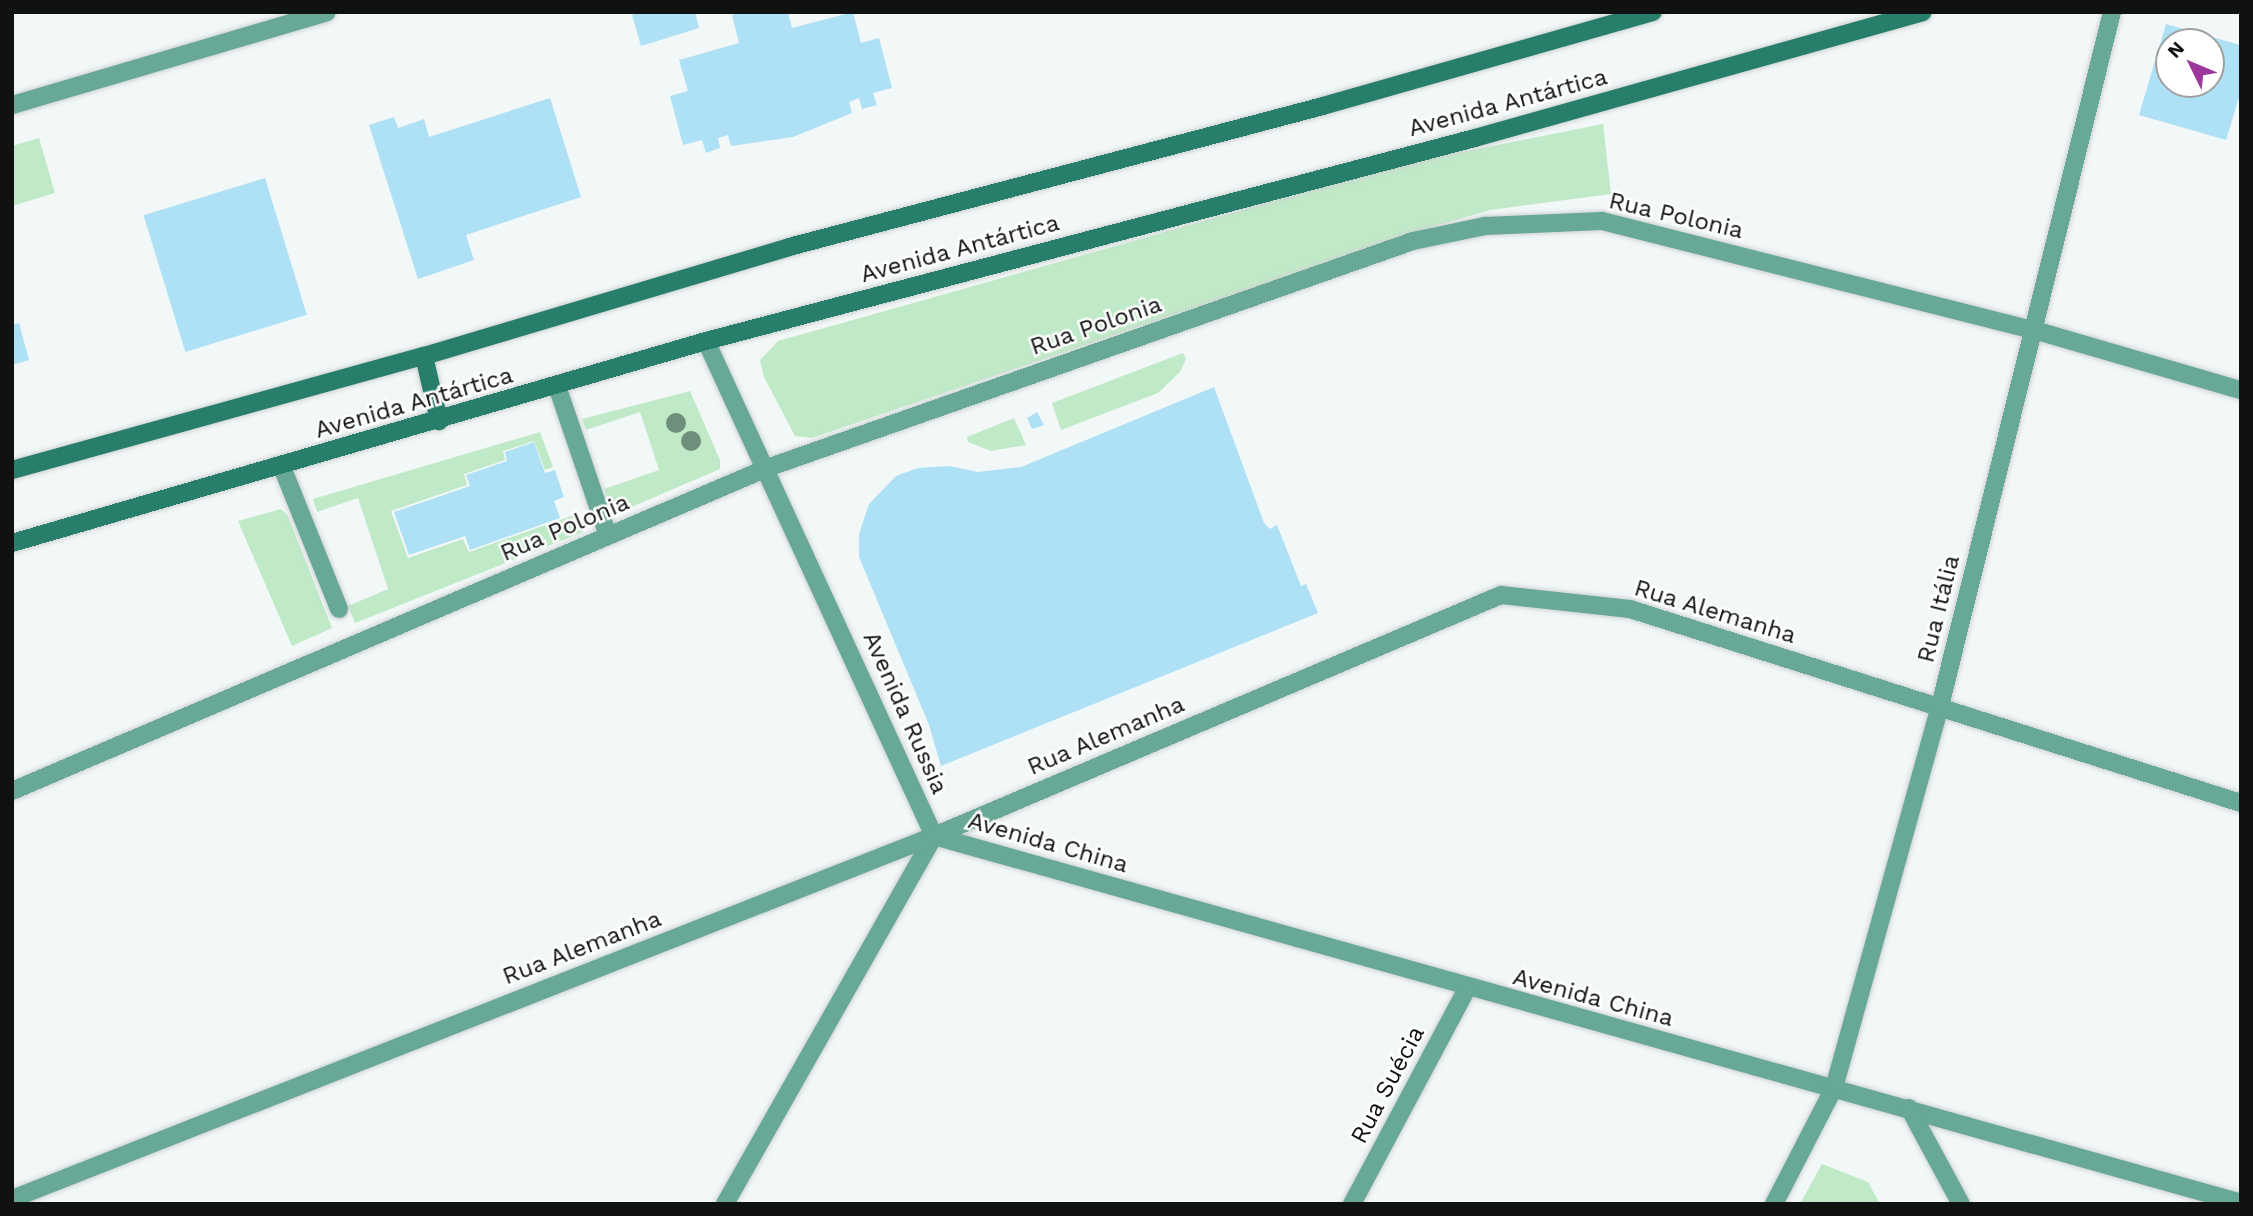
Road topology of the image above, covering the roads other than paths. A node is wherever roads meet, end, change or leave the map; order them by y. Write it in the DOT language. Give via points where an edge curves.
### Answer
graph roads {
  1 [pos="327,12"];
  2 [pos="1653,12"];
  3 [pos="1923,12"];
  4 [pos="2112,12"];
  5 [pos="12,105"];
  6 [pos="2034,330"];
  7 [pos="706,341"];
  8 [pos="424,356"];
  9 [pos="557,386"];
  10 [pos="2241,390"];
  11 [pos="439,421"];
  12 [pos="282,467"];
  13 [pos="767,468"];
  14 [pos="12,470"];
  15 [pos="608,536"];
  16 [pos="12,543"];
  17 [pos="340,609"];
  18 [pos="1939,709"];
  19 [pos="12,791"];
  20 [pos="2241,803"];
  21 [pos="934,836"];
  22 [pos="1467,989"];
  23 [pos="1834,1088"];
  24 [pos="1909,1108"];
  25 [pos="12,1199"];
  26 [pos="2241,1203"];
  27 [pos="725,1204"];
  28 [pos="1353,1204"];
  29 [pos="1774,1204"];
  30 [pos="1961,1204"];
  1 -- 5 [label="street"];
  2 -- 8 [label="main road, Avenida Antártica" via="1310,110 789,247"];
  3 -- 7 [label="main road, Avenida Antártica" via="1462,142"];
  4 -- 6 [label="street, Rua Itália"];
  6 -- 10 [label="street, Rua Polonia"];
  6 -- 13 [label="street, Rua Polonia" via="1602,221 1485,226 1413,241"];
  6 -- 18 [label="street, Rua Itália"];
  7 -- 9 [label="main road, Avenida Antártica"];
  7 -- 13 [label="street, Avenida Russia"];
  8 -- 11 [label="main road"];
  8 -- 14 [label="main road, Avenida Antártica"];
  9 -- 11 [label="main road, Avenida Antártica"];
  9 -- 15 [label="street"];
  11 -- 12 [label="main road, Avenida Antártica"];
  12 -- 16 [label="main road, Avenida Antártica"];
  12 -- 17 [label="street"];
  13 -- 15 [label="street, Rua Polonia"];
  13 -- 21 [label="street, Avenida Russia"];
  15 -- 19 [label="street, Rua Polonia"];
  18 -- 20 [label="street, Rua Alemanha"];
  18 -- 21 [label="street, Rua Alemanha" via="1630,608 1501,595"];
  18 -- 23 [label="street, Rua Itália"];
  21 -- 22 [label="street, Avenida China"];
  21 -- 25 [label="street, Rua Alemanha"];
  21 -- 27 [label="street"];
  22 -- 23 [label="street, Avenida China"];
  22 -- 28 [label="street, Rua Suécia"];
  23 -- 24 [label="street, Avenida China"];
  23 -- 29 [label="street, Rua Itália"];
  24 -- 26 [label="street, Avenida China"];
  24 -- 30 [label="street"];
}
